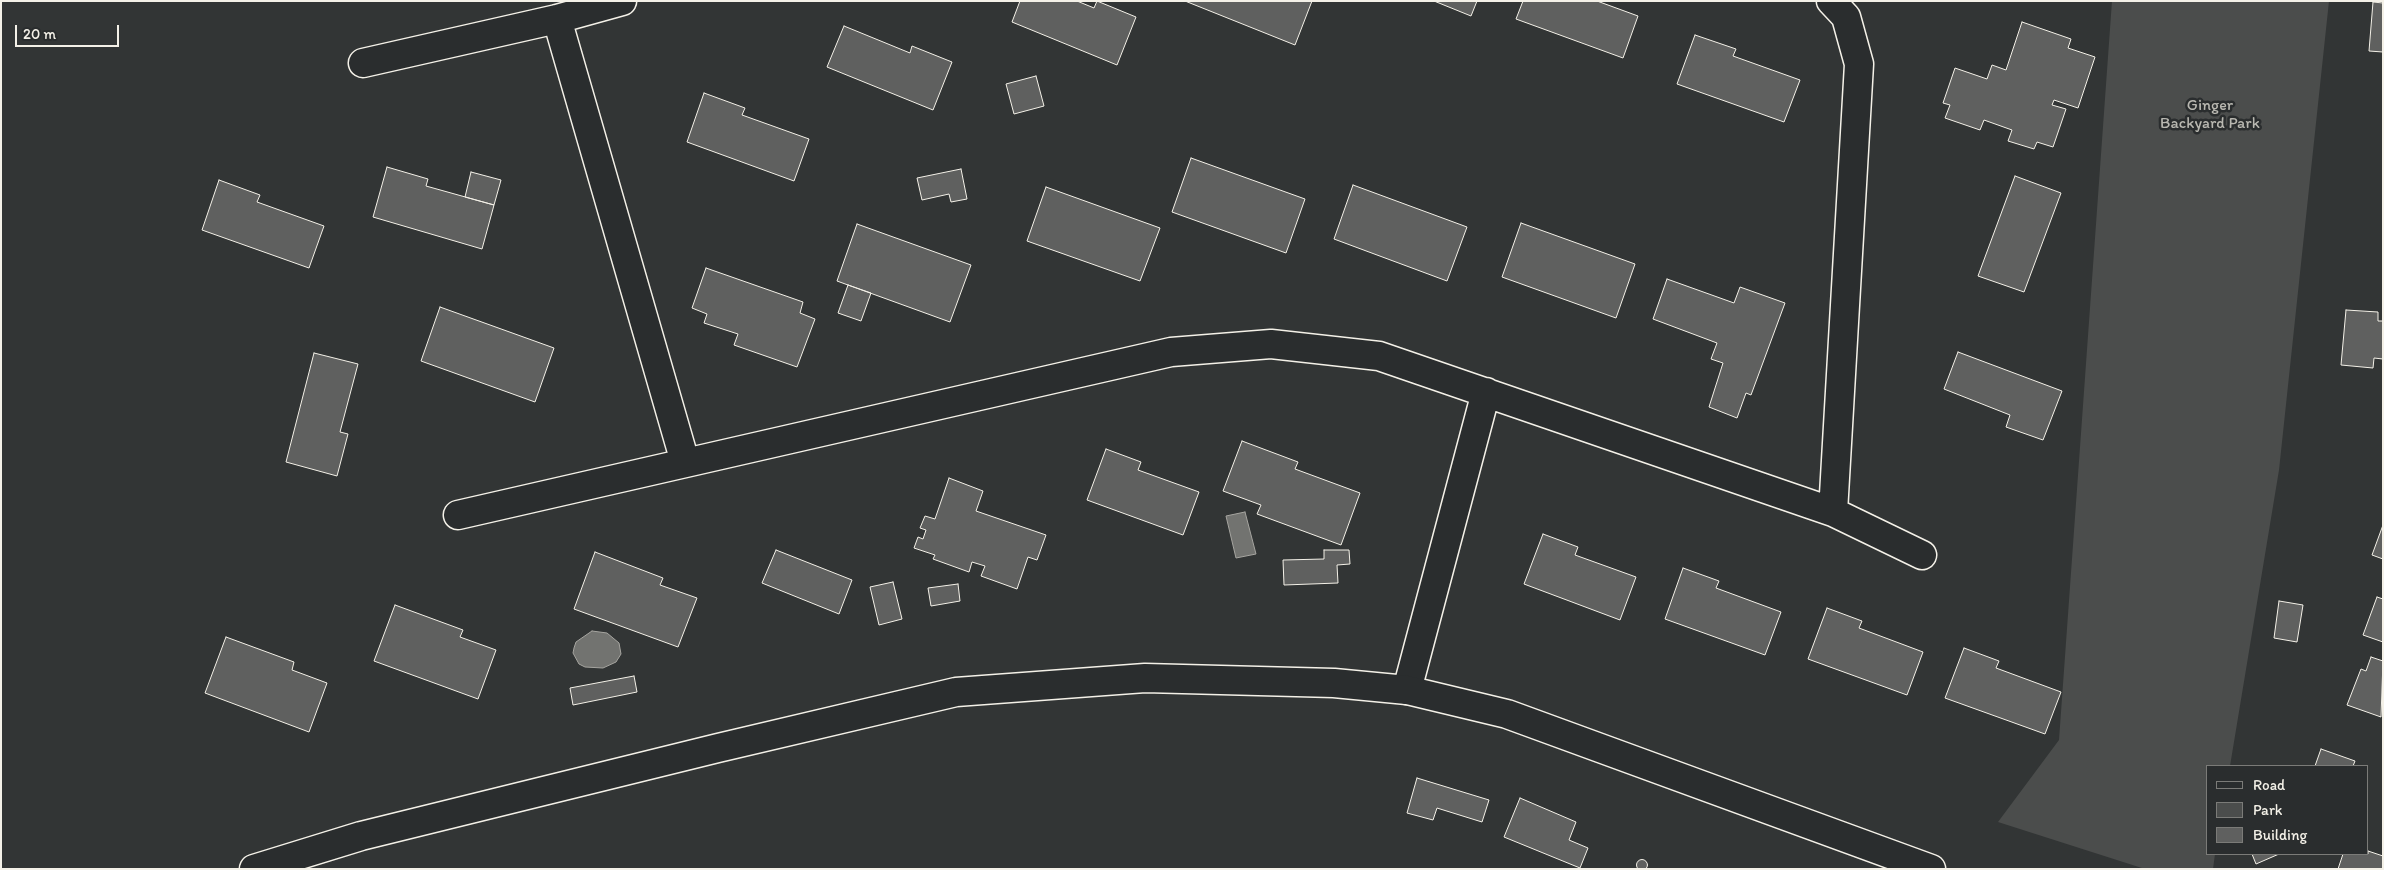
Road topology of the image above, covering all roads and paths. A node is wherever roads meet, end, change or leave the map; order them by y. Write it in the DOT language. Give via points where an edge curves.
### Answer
graph roads {
  1 [pos="622,1"];
  2 [pos="1831,1"];
  3 [pos="557,19"];
  4 [pos="362,63"];
  5 [pos="1486,392"];
  6 [pos="685,462"];
  7 [pos="1833,512"];
  8 [pos="458,515"];
  9 [pos="1922,555"];
  10 [pos="1407,690"];
  11 [pos="254,869"];
  12 [pos="1931,869"];
  1 -- 3 [label="street"];
  2 -- 7 [label="street" via="1846,17 1859,64"];
  3 -- 4 [label="street"];
  3 -- 6 [label="street"];
  5 -- 6 [label="street" via="1379,356 1271,344 1171,352"];
  5 -- 7 [label="street"];
  5 -- 10 [label="street"];
  6 -- 8 [label="street"];
  7 -- 9 [label="street"];
  10 -- 11 [label="street" via="1334,683 1145,678 956,692 361,836"];
  10 -- 12 [label="street" via="1507,714"];
}
